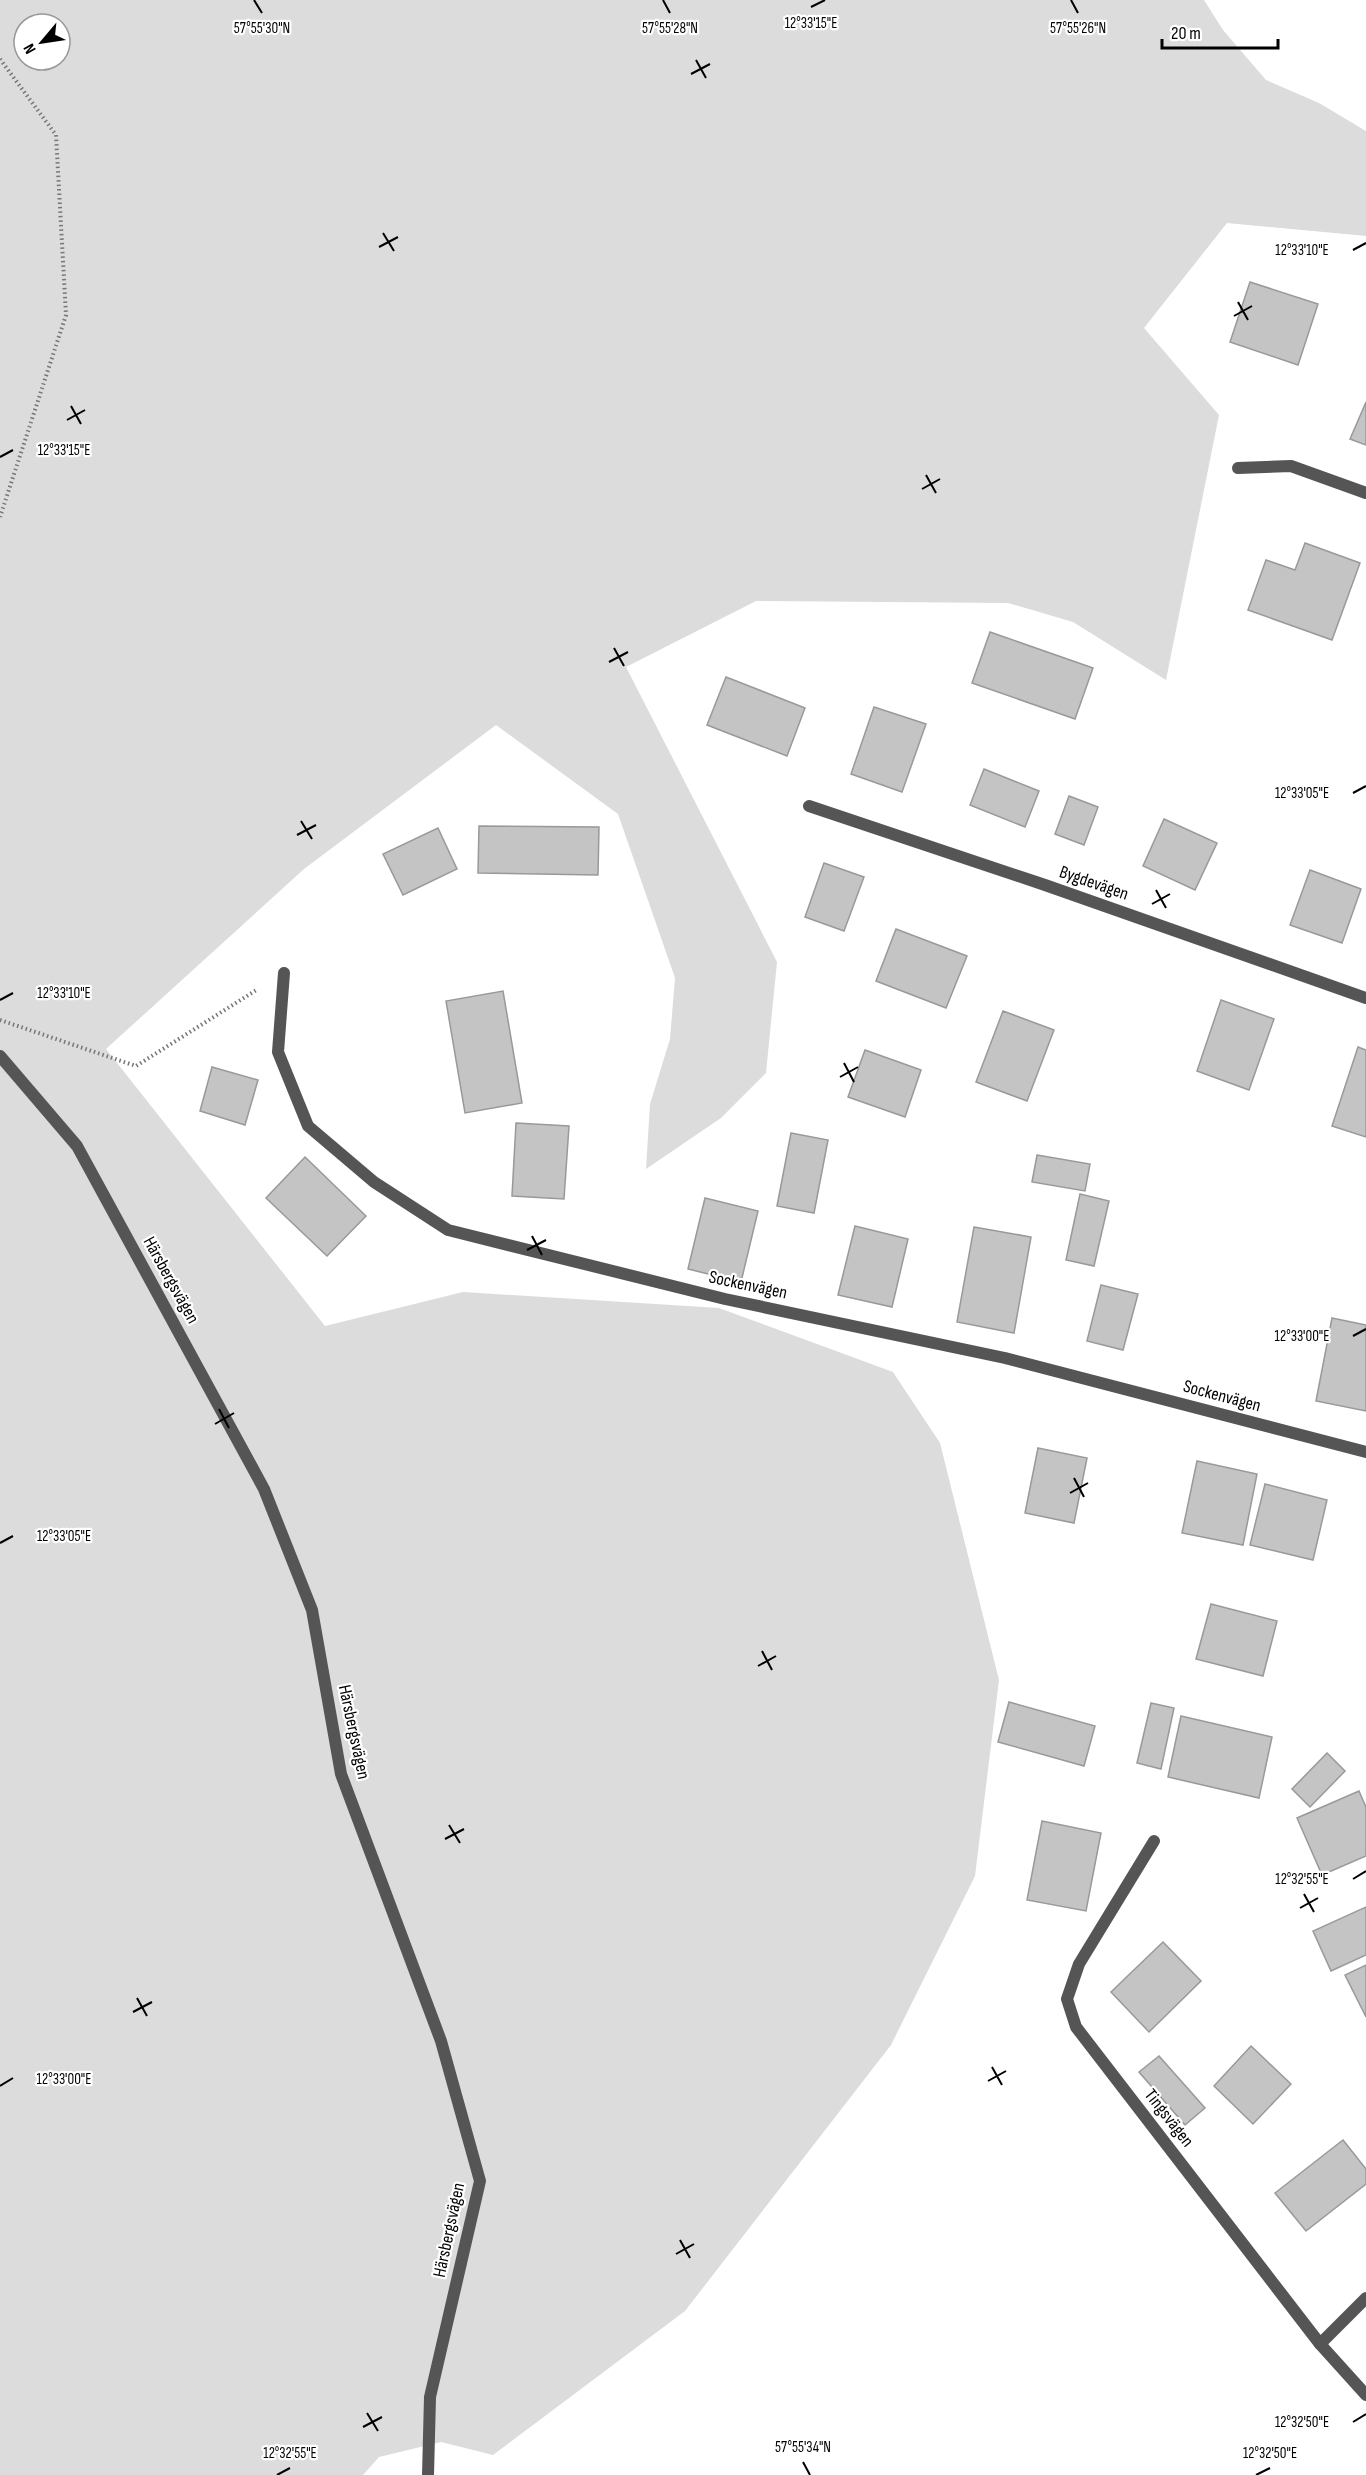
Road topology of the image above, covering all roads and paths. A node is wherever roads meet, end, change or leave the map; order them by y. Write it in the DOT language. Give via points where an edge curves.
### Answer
graph roads {
  1 [pos="0,59"];
  2 [pos="1238,468"];
  3 [pos="1366,493"];
  4 [pos="0,517"];
  5 [pos="808,806"];
  6 [pos="284,973"];
  7 [pos="1366,998"];
  8 [pos="0,1020"];
  9 [pos="0,1056"];
  10 [pos="1366,1452"];
  11 [pos="1154,1841"];
  12 [pos="1366,2298"];
  13 [pos="1320,2344"];
  14 [pos="1366,2395"];
  15 [pos="428,2475"];
  1 -- 4 [label="path" via="56,135 66,315"];
  2 -- 3 [label="street" via="1291,466"];
  5 -- 7 [label="street, Bygdevägen"];
  6 -- 8 [label="path" via="136,1066"];
  6 -- 10 [label="street, Sockenvägen" via="278,1052 308,1126 374,1182 448,1230 724,1299 1005,1358"];
  9 -- 15 [label="street, Härsbergsvägen" via="77,1146 264,1489 312,1610 341,1774 441,2041 480,2181 430,2397"];
  11 -- 13 [label="street, Tingsvägen" via="1078,1964 1067,1999 1076,2027"];
  12 -- 13 [label="street"];
  13 -- 14 [label="street, Tingsvägen"];
}
